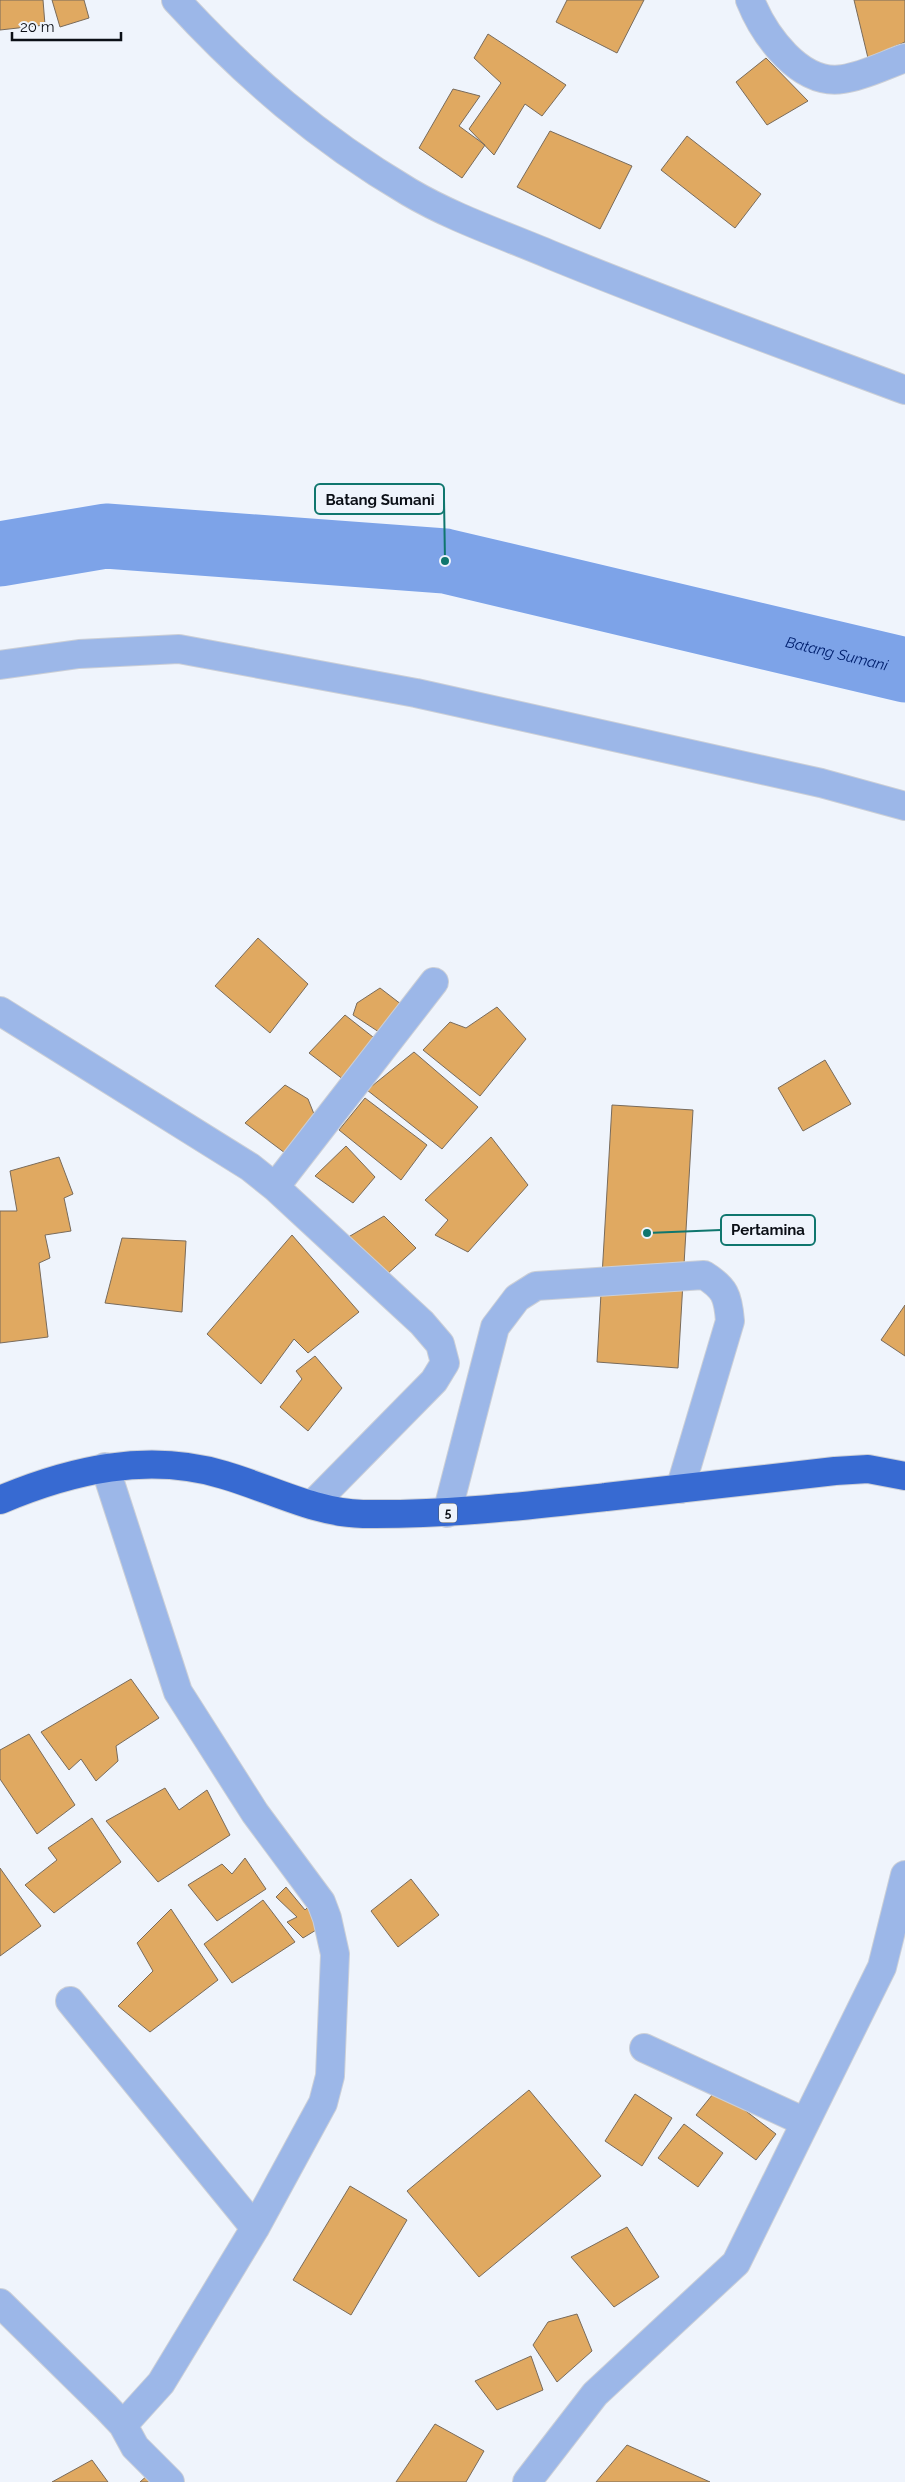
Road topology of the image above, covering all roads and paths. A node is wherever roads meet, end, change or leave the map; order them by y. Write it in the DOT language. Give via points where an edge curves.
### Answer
graph roads {
  1 [pos="176,0"];
  2 [pos="750,0"];
  3 [pos="905,58"];
  4 [pos="905,390"];
  5 [pos="0,665"];
  6 [pos="905,806"];
  7 [pos="434,982"];
  8 [pos="0,1011"];
  9 [pos="275,1187"];
  10 [pos="105,1467"];
  11 [pos="905,1476"];
  12 [pos="680,1489"];
  13 [pos="0,1500"];
  14 [pos="312,1505"];
  15 [pos="447,1513"];
  16 [pos="905,1875"];
  17 [pos="70,2001"];
  18 [pos="644,2048"];
  19 [pos="805,2122"];
  20 [pos="255,2228"];
  21 [pos="0,2303"];
  22 [pos="123,2425"];
  23 [pos="170,2482"];
  24 [pos="526,2482"];
  1 -- 4 [label="street" via="221,49 277,100 329,141 410,192 446,211 626,286"];
  2 -- 3 [label="street" via="772,39 804,70 821,79 843,79"];
  5 -- 6 [label="street" via="79,654 179,649 416,693 821,783"];
  7 -- 9 [label="street"];
  8 -- 9 [label="street" via="250,1167"];
  9 -- 14 [label="street" via="422,1323 440,1344 446,1363 434,1381"];
  10 -- 13 [label="highway, 5" via="41,1483"];
  10 -- 14 [label="highway, 5" via="164,1463 222,1474"];
  10 -- 20 [label="street" via="178,1692 255,1813 321,1902 331,1933 335,1970 328,2088"];
  11 -- 12 [label="highway, 5" via="868,1469 843,1470"];
  12 -- 15 [label="highway, 5"];
  12 -- 15 [label="street" via="730,1321 728,1300 719,1284 704,1275 536,1286 518,1298 495,1327"];
  14 -- 15 [label="highway, 5" via="360,1514"];
  16 -- 19 [label="street" via="882,1967"];
  17 -- 20 [label="street"];
  18 -- 19 [label="street"];
  19 -- 24 [label="street" via="736,2264 595,2394"];
  20 -- 22 [label="street" via="160,2383"];
  21 -- 22 [label="street"];
  22 -- 23 [label="street" via="135,2447"];
}
